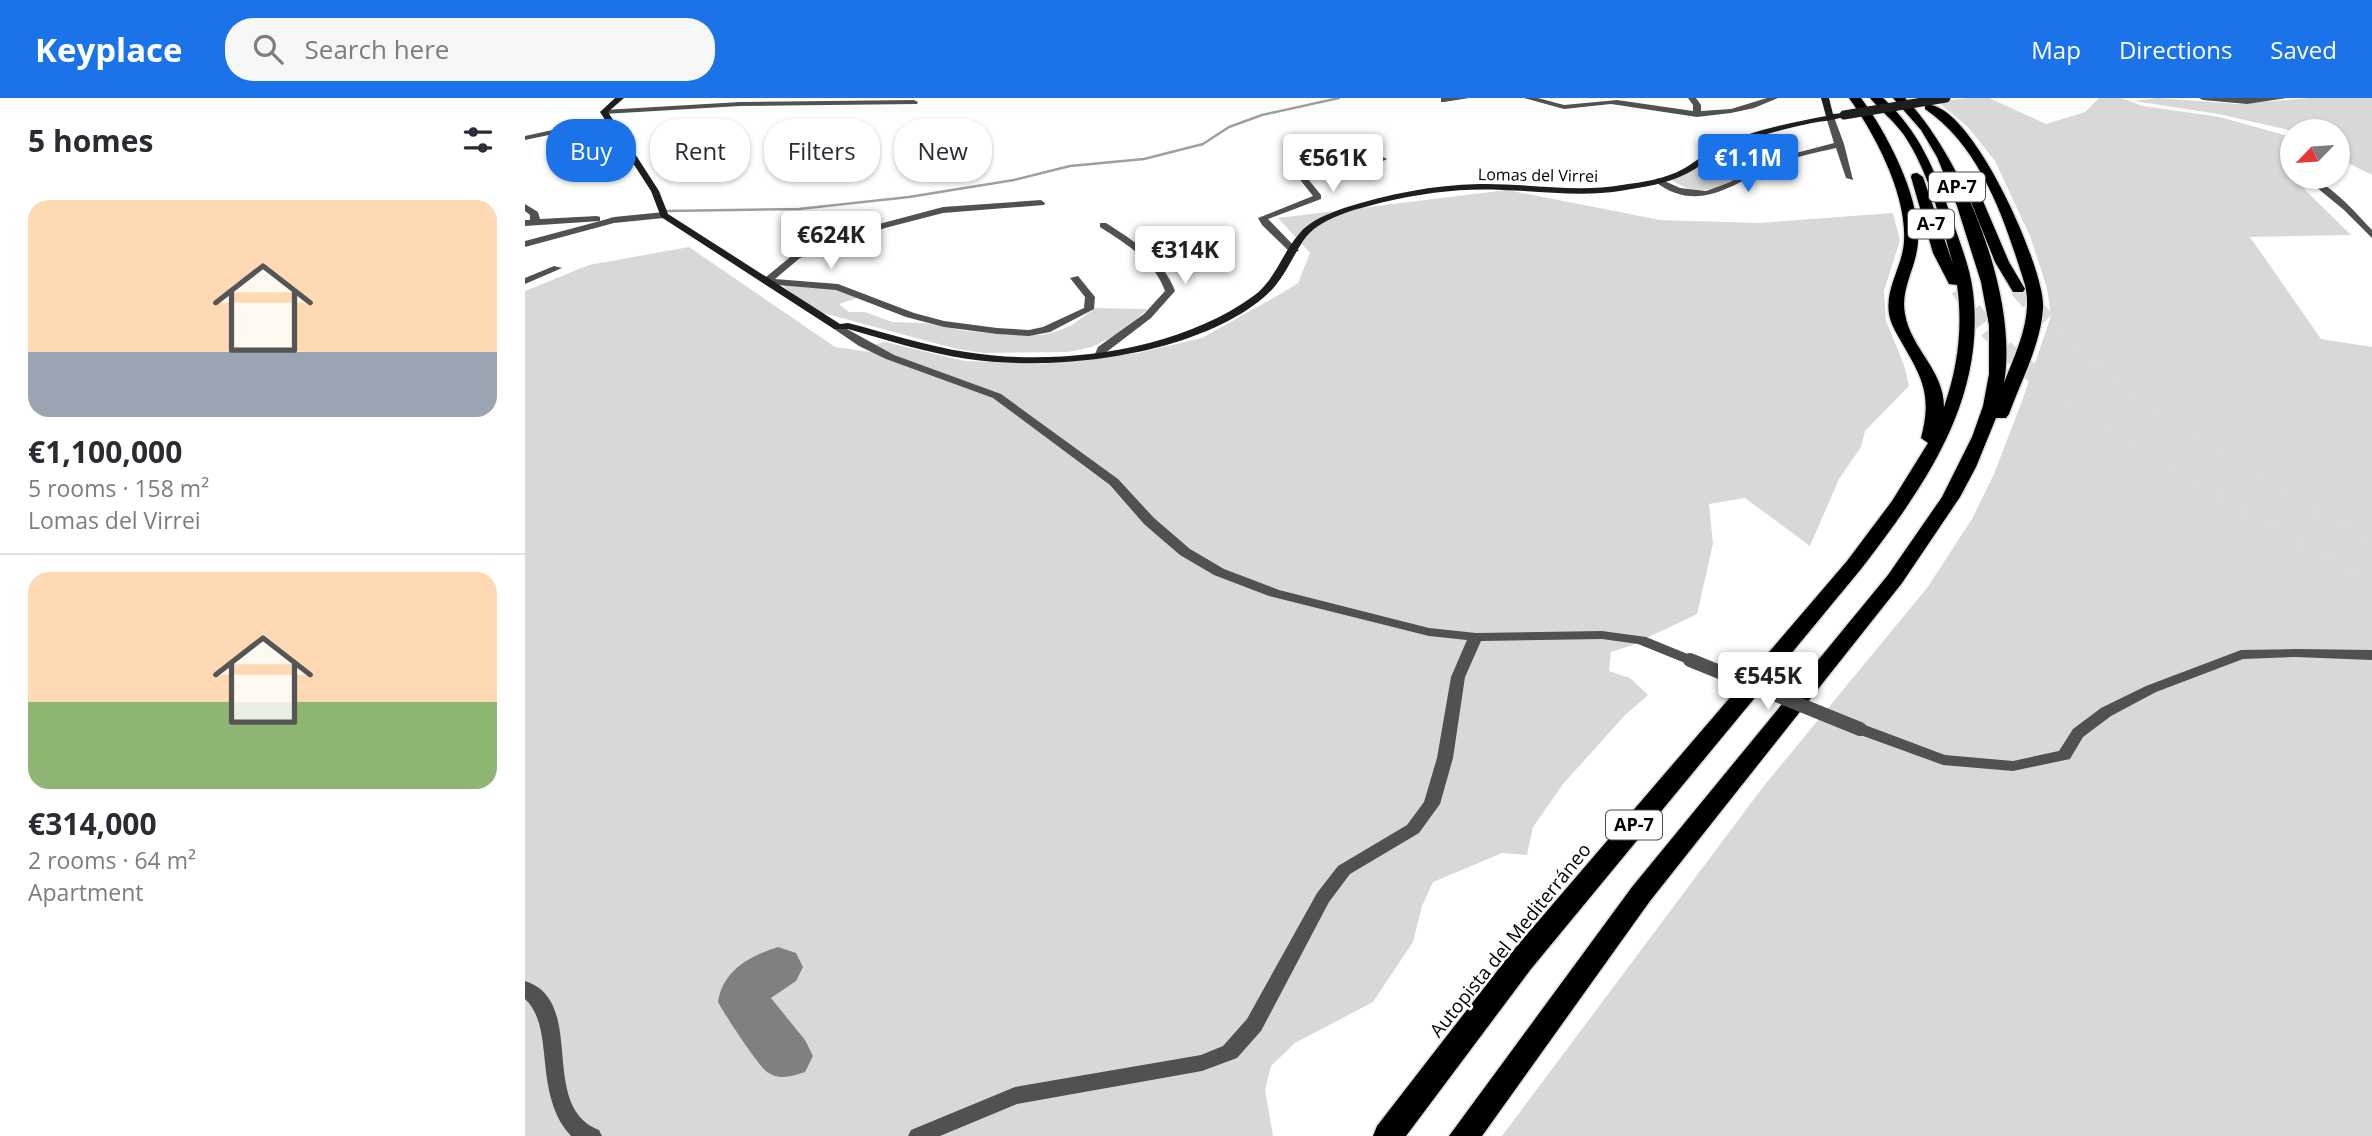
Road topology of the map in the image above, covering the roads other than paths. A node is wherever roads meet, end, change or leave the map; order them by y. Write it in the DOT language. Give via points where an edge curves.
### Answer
graph roads {
  1 [pos="619,98"];
  2 [pos="1465,98"];
  3 [pos="1528,98"];
  4 [pos="1692,98"];
  5 [pos="1774,98"];
  6 [pos="1825,98"];
  7 [pos="1856,98"];
  8 [pos="1862,98"];
  9 [pos="1908,98"];
  10 [pos="1946,98"];
  11 [pos="2203,98"];
  12 [pos="2283,98"];
  13 [pos="1885,99"];
  14 [pos="1444,100"];
  15 [pos="1619,100"];
  16 [pos="1924,102"];
  17 [pos="914,103"];
  18 [pos="1697,114"];
  19 [pos="606,116"];
  20 [pos="1830,117"];
  21 [pos="525,138"];
  22 [pos="1840,145"];
  23 [pos="1902,146"];
  24 [pos="1383,159"];
  25 [pos="1968,161"];
  26 [pos="1850,178"];
  27 [pos="1658,181"];
  28 [pos="2323,189"];
  29 [pos="1041,203"];
  30 [pos="525,207"];
  31 [pos="664,215"];
  32 [pos="614,220"];
  33 [pos="530,223"];
  34 [pos="1103,226"];
  35 [pos="2372,235"];
  36 [pos="525,244"];
  37 [pos="1294,250"];
  38 [pos="557,268"];
  39 [pos="1075,278"];
  40 [pos="525,281"];
  41 [pos="766,281"];
  42 [pos="2018,289"];
  43 [pos="1963,291"];
  44 [pos="838,327"];
  45 [pos="884,336"];
  46 [pos="863,344"];
  47 [pos="1100,354"];
  48 [pos="1929,457"];
  49 [pos="1970,461"];
  50 [pos="1476,638"];
  51 [pos="2372,655"];
  52 [pos="525,988"];
  53 [pos="592,1136"];
  54 [pos="918,1136"];
  55 [pos="1388,1136"];
  56 [pos="1464,1136"];
  1 -- 19 [label="street"];
  2 -- 14 [label="street"];
  3 -- 15 [label="street" via="1568,107"];
  4 -- 18 [label="street"];
  5 -- 18 [label="street" via="1730,114"];
  6 -- 20 [label="street"];
  7 -- 48 [label="highway" via="1883,141 1910,232 1895,307 1937,398"];
  8 -- 23 [label="highway"];
  9 -- 42 [label="highway, A-7" via="1939,130 1959,160"];
  10 -- 20 [label="street, Lomas del Virrei, bridge"];
  11 -- 12 [label="street" via="2247,102"];
  13 -- 23 [label="highway, A-7"];
  13 -- 43 [label="highway, Autopista del Mediterráneo / AP-7" via="1927,166 1959,260"];
  13 -- 49 [label="highway, AP-7" via="1930,131 1943,153 1990,289 1998,341 1994,391"];
  15 -- 18 [label="street" via="1635,107"];
  16 -- 25 [label="highway"];
  16 -- 49 [label="highway" via="1954,127 1985,168 2035,297 2035,316 1987,448"];
  17 -- 19 [label="street" via="740,104"];
  19 -- 21 [label="street"];
  19 -- 31 [label="street" via="655,191"];
  20 -- 22 [label="street"];
  20 -- 27 [label="street, Lomas del Virrei" via="1731,143 1685,172"];
  22 -- 26 [label="street"];
  22 -- 27 [label="street" via="1772,163 1712,192 1686,192"];
  23 -- 43 [label="highway, A-7" via="1941,253"];
  24 -- 37 [label="street" via="1322,162 1298,172 1318,197 1263,218"];
  27 -- 37 [label="street, Lomas del Virrei" via="1564,192 1462,188 1371,203 1320,222"];
  28 -- 35 [label="street"];
  29 -- 41 [label="street" via="943,210 882,226 797,256"];
  30 -- 33 [label="street" via="535,214"];
  31 -- 32 [label="street"];
  31 -- 41 [label="street"];
  32 -- 33 [label="street"];
  32 -- 36 [label="street"];
  34 -- 47 [label="street" via="1167,276 1170,291 1159,307"];
  37 -- 47 [label="street" via="1273,284 1224,319 1186,335"];
  38 -- 40 [label="street"];
  39 -- 41 [label="street" via="1090,297 1089,309 1059,326 1028,332 944,324 838,287"];
  41 -- 44 [label="street"];
  43 -- 48 [label="highway, Autopista del Mediterráneo / AP-7" via="1968,325 1964,369 1955,407"];
  44 -- 45 [label="street"];
  44 -- 46 [label="street"];
  45 -- 46 [label="street"];
  45 -- 47 [label="street" via="986,358"];
  46 -- 50 [label="street" via="997,396 1114,482 1185,552 1219,572 1274,593 1429,632"];
  48 -- 55 [label="highway, Autopista del Mediterráneo / AP-7" via="1854,565 1521,961"];
  49 -- 56 [label="highway, AP-7" via="1895,579 1641,894"];
  50 -- 51 [label="street, bridge" via="1602,635 1641,640 1943,760 2013,766 2064,755 2078,733 2106,712 2151,689 2241,655"];
  50 -- 54 [label="street" via="1458,677 1445,758 1431,804 1413,829 1344,870 1323,898 1254,1025 1230,1052 1202,1063 1015,1096"];
  52 -- 53 [label="street" via="543,1005 565,1111 576,1129"];
}
